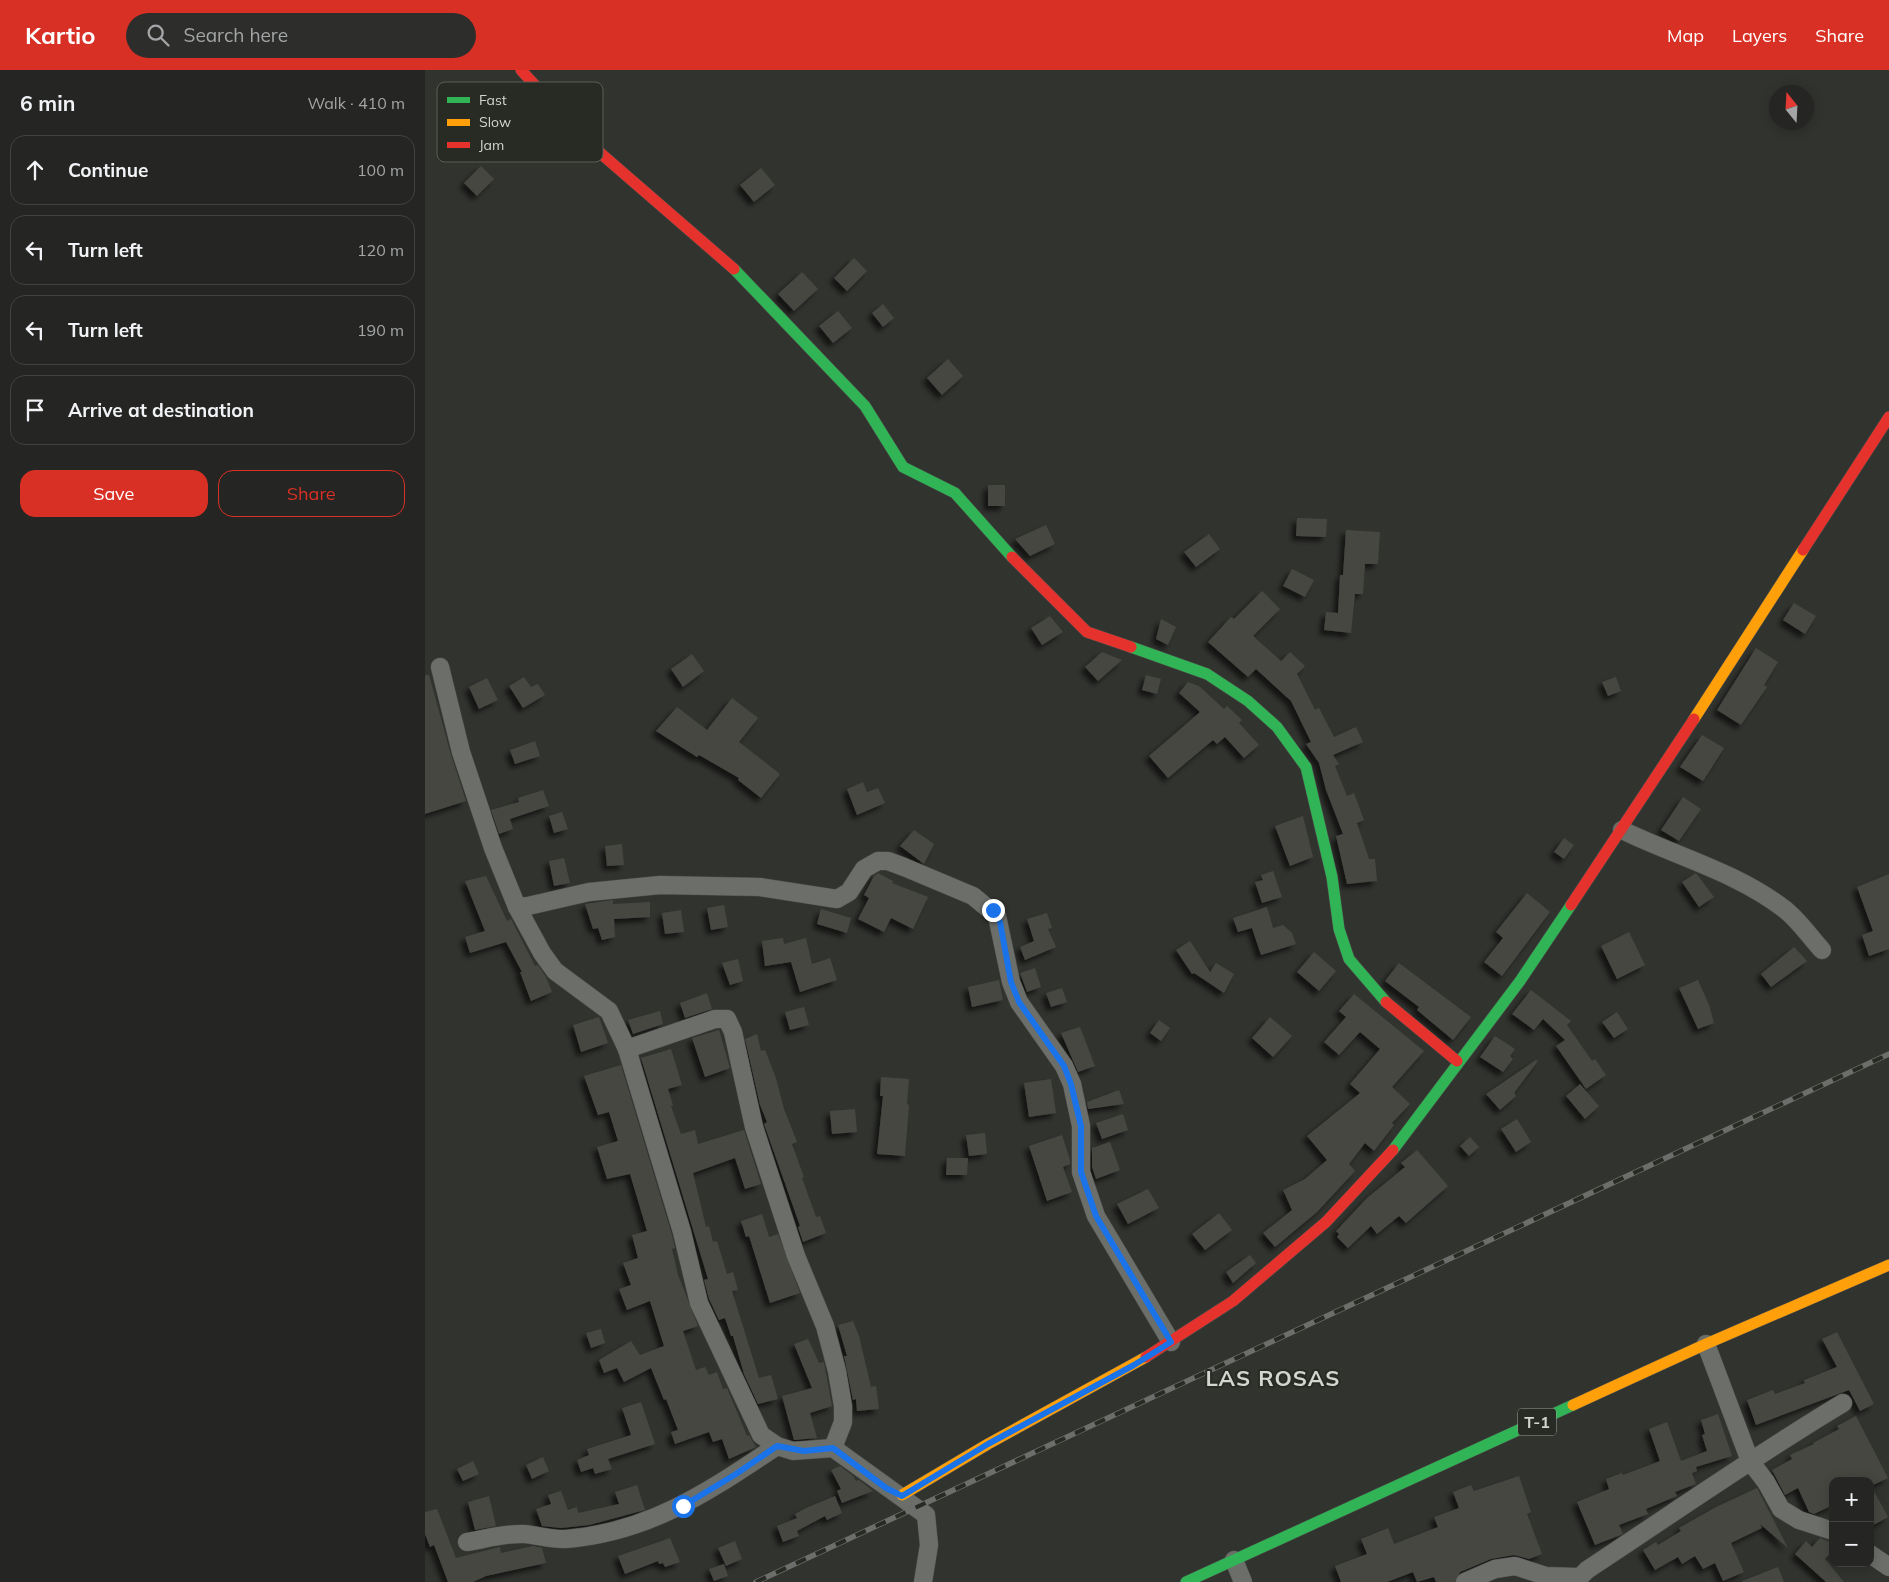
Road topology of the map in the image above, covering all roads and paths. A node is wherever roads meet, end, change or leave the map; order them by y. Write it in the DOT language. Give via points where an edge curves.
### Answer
graph roads {
  1 [pos="521,70"];
  2 [pos="532,82"];
  3 [pos="603,155"];
  4 [pos="1889,417"];
  5 [pos="440,667"];
  6 [pos="1622,830"];
  7 [pos="517,906"];
  8 [pos="1822,950"];
  9 [pos="627,1049"];
  10 [pos="1457,1061"];
  11 [pos="1889,1264"];
  12 [pos="1171,1342"];
  13 [pos="1706,1344"];
  14 [pos="1843,1403"];
  15 [pos="777,1446"];
  16 [pos="833,1448"];
  17 [pos="1750,1461"];
  18 [pos="902,1496"];
  19 [pos="1829,1530"];
  20 [pos="467,1542"];
  21 [pos="1874,1557"];
  22 [pos="1234,1560"];
  23 [pos="1889,1567"];
  24 [pos="1583,1578"];
  25 [pos="923,1582"];
  26 [pos="1186,1582"];
  27 [pos="1243,1582"];
  28 [pos="1465,1582"];
  1 -- 2 [label="street"];
  3 -- 10 [label="street" via="759,294 865,406 903,467 955,493 1033,580 1087,632 1207,674 1247,701 1277,727 1306,767 1332,877 1339,929 1349,959 1382,998"];
  4 -- 6 [label="street"];
  5 -- 7 [label="street" via="467,769 493,848"];
  6 -- 8 [label="street" via="1741,882 1784,908"];
  6 -- 10 [label="street" via="1520,981"];
  7 -- 9 [label="street" via="542,954 555,971 609,1011"];
  7 -- 12 [label="street" via="589,892 660,885 760,887 837,899 849,892 864,869 878,861 888,861 973,896 997,916 1011,982 1019,1002 1064,1066 1071,1084 1081,1126 1081,1172 1096,1216"];
  9 -- 15 [label="street" via="682,1232 699,1303 761,1435"];
  9 -- 16 [label="street" via="715,1018 727,1020 733,1032 754,1127 796,1256 825,1326 837,1371 843,1422"];
  10 -- 12 [label="street" via="1388,1156 1326,1222 1233,1301"];
  11 -- 13 [label="street, T-1"];
  12 -- 18 [label="street"];
  13 -- 17 [label="street"];
  13 -- 22 [label="street, T-1"];
  14 -- 17 [label="street"];
  15 -- 16 [label="street" via="804,1451"];
  15 -- 20 [label="street" via="683,1506 633,1525 564,1539 523,1534"];
  16 -- 18 [label="street" via="886,1488"];
  17 -- 19 [label="street" via="1781,1509 1799,1520"];
  17 -- 24 [label="street"];
  18 -- 25 [label="street" via="926,1514 929,1552"];
  21 -- 23 [label="street"];
  22 -- 26 [label="street, T-1"];
  22 -- 27 [label="street"];
  24 -- 28 [label="street" via="1546,1576 1515,1566 1495,1569"];
}
